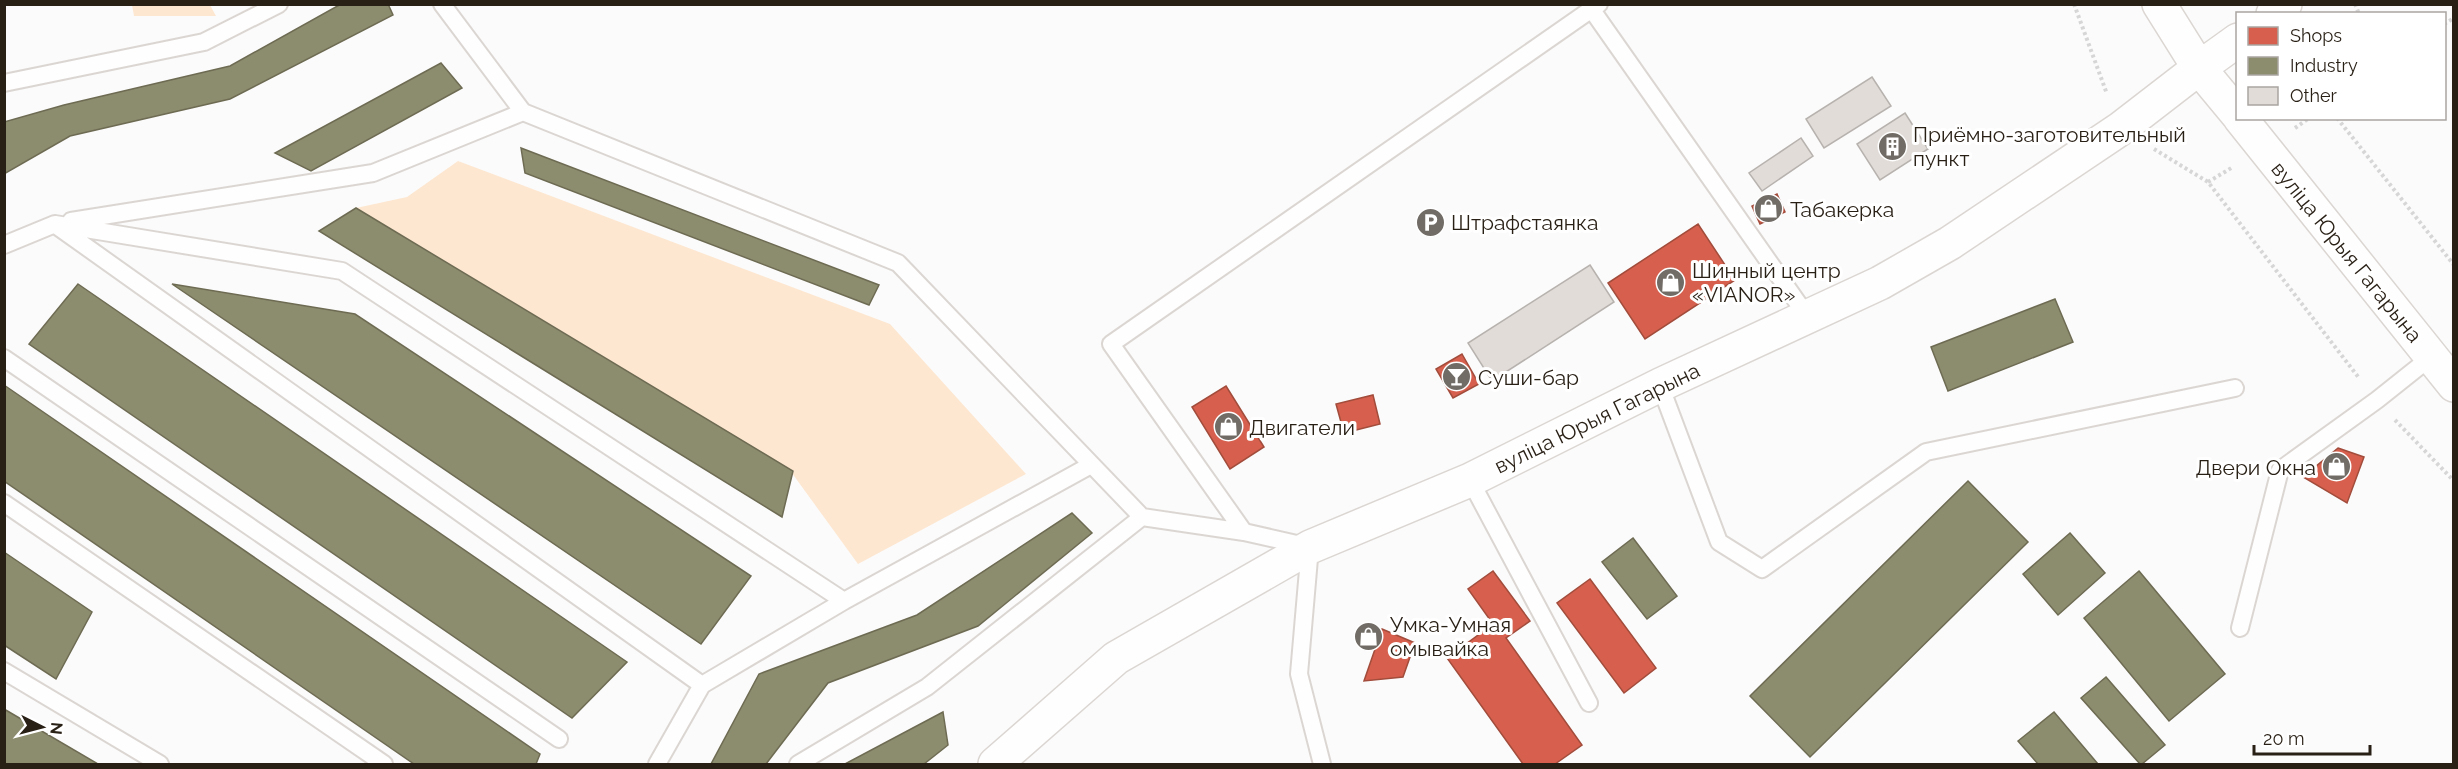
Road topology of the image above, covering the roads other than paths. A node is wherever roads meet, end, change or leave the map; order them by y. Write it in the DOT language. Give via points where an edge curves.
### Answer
graph roads {
  1 [pos="279,4"];
  2 [pos="442,4"];
  3 [pos="2159,4"];
  4 [pos="1596,7"];
  5 [pos="2236,41"];
  6 [pos="2199,68"];
  7 [pos="4,83"];
  8 [pos="523,112"];
  9 [pos="2236,113"];
  10 [pos="2241,120"];
  11 [pos="55,224"];
  12 [pos="4,244"];
  13 [pos="1807,316"];
  14 [pos="2430,357"];
  15 [pos="4,358"];
  16 [pos="2454,385"];
  17 [pos="1660,386"];
  18 [pos="2235,388"];
  19 [pos="1091,465"];
  20 [pos="1470,480"];
  21 [pos="4,502"];
  22 [pos="1142,517"];
  23 [pos="1245,532"];
  24 [pos="1310,547"];
  25 [pos="844,601"];
  26 [pos="2240,628"];
  27 [pos="4,671"];
  28 [pos="702,685"];
  29 [pos="1589,703"];
  30 [pos="559,739"];
  31 [pos="160,765"];
  32 [pos="384,765"];
  33 [pos="657,765"];
  34 [pos="798,765"];
  35 [pos="995,765"];
  36 [pos="1322,765"];
  1 -- 7 [label="lane" via="204,42"];
  2 -- 8 [label="lane"];
  3 -- 6 [label="street, вуліца Юрыя Гагарына"];
  4 -- 13 [label="lane"];
  4 -- 23 [label="lane" via="1111,344"];
  5 -- 6 [label="street"];
  6 -- 9 [label="street, вуліца Юрыя Гагарына"];
  6 -- 13 [label="street, вуліца Юрыя Гагарына" via="2120,129 1950,243 1880,283"];
  8 -- 11 [label="lane" via="373,172"];
  8 -- 19 [label="lane" via="898,263"];
  10 -- 14 [label="street, вуліца Юрыя Гагарына"];
  11 -- 12 [label="lane"];
  11 -- 25 [label="lane" via="342,271"];
  11 -- 28 [label="lane"];
  13 -- 17 [label="street, вуліца Юрыя Гагарына"];
  14 -- 16 [label="street, вуліца Юрыя Гагарына"];
  14 -- 26 [label="lane" via="2280,470"];
  15 -- 30 [label="lane"];
  17 -- 18 [label="lane" via="1719,542 1762,569 1926,452"];
  17 -- 20 [label="street, вуліца Юрыя Гагарына"];
  19 -- 22 [label="lane"];
  19 -- 25 [label="lane"];
  20 -- 24 [label="street, вуліца Юрыя Гагарына"];
  20 -- 29 [label="lane"];
  21 -- 32 [label="lane"];
  22 -- 23 [label="lane"];
  22 -- 34 [label="lane" via="927,687"];
  23 -- 24 [label="lane"];
  24 -- 35 [label="street, вуліца Юрыя Гагарына" via="1116,658"];
  24 -- 36 [label="lane" via="1299,674"];
  25 -- 28 [label="lane"];
  27 -- 31 [label="lane"];
  28 -- 33 [label="lane"];
}
